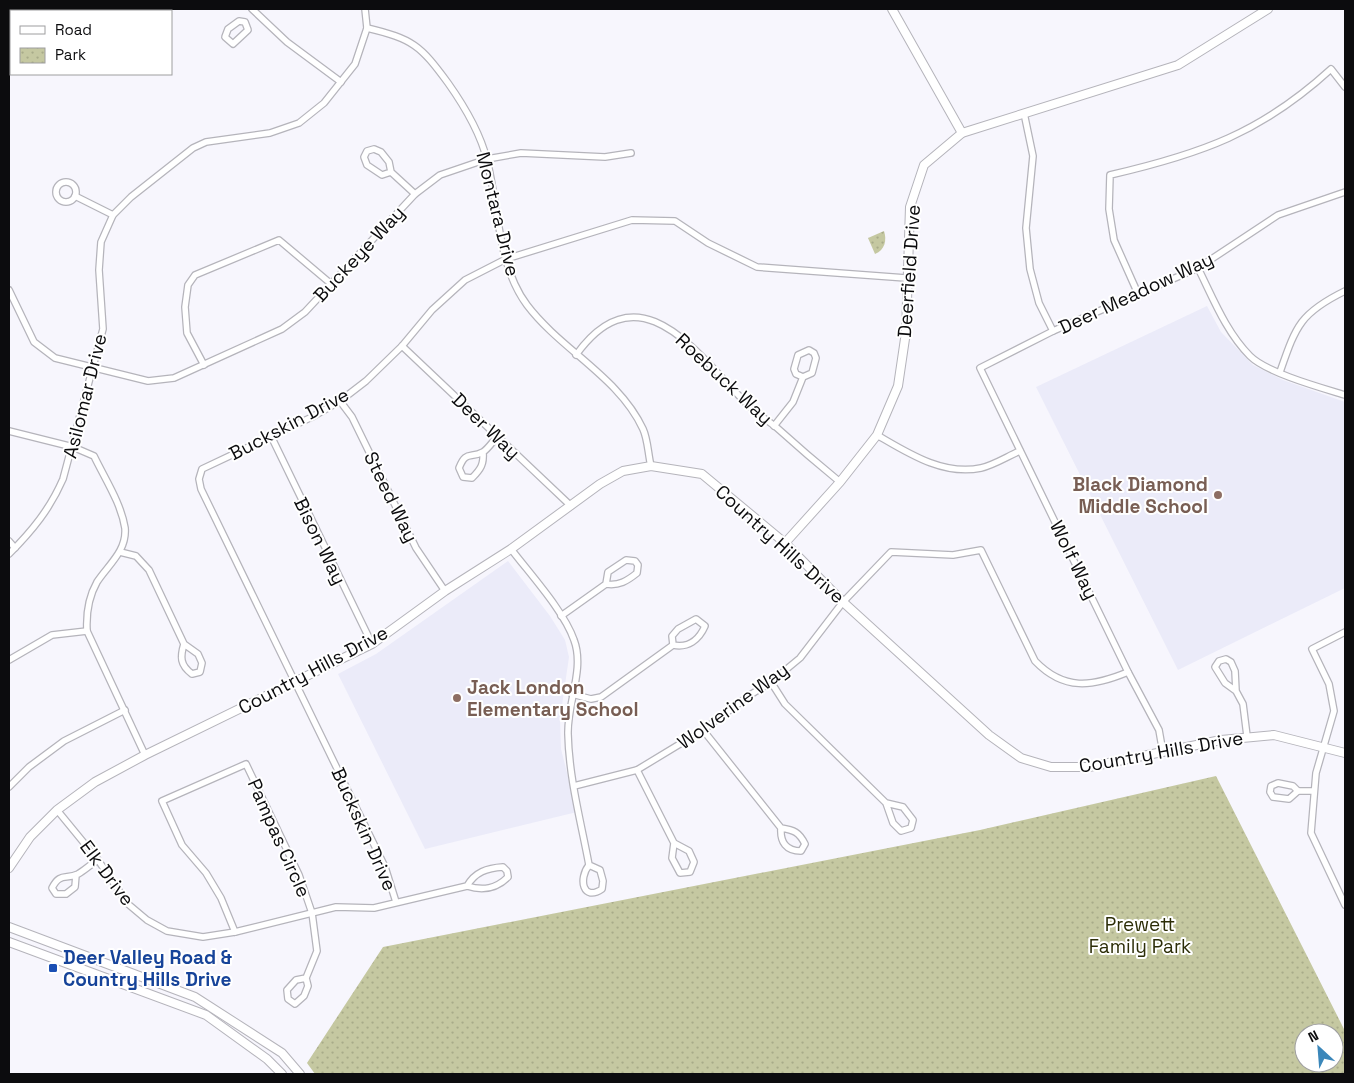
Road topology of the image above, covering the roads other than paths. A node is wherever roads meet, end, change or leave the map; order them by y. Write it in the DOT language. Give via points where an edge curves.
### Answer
graph roads {
  1 [pos="365,9"];
  2 [pos="892,9"];
  3 [pos="1268,9"];
  4 [pos="253,10"];
  5 [pos="245,22"];
  6 [pos="367,28"];
  7 [pos="341,82"];
  8 [pos="1345,87"];
  9 [pos="1024,112"];
  10 [pos="962,132"];
  11 [pos="631,153"];
  12 [pos="487,159"];
  13 [pos="391,172"];
  14 [pos="1345,192"];
  15 [pos="415,194"];
  16 [pos="75,196"];
  17 [pos="113,215"];
  18 [pos="506,259"];
  19 [pos="1198,268"];
  20 [pos="906,278"];
  21 [pos="330,283"];
  22 [pos="9,290"];
  23 [pos="1345,291"];
  24 [pos="1139,296"];
  25 [pos="1053,332"];
  26 [pos="402,346"];
  27 [pos="576,354"];
  28 [pos="204,365"];
  29 [pos="980,368"];
  30 [pos="93,369"];
  31 [pos="1280,372"];
  32 [pos="803,377"];
  33 [pos="1345,395"];
  34 [pos="340,401"];
  35 [pos="774,426"];
  36 [pos="9,431"];
  37 [pos="877,435"];
  38 [pos="270,436"];
  39 [pos="497,437"];
  40 [pos="72,447"];
  41 [pos="1020,451"];
  42 [pos="483,452"];
  43 [pos="650,466"];
  44 [pos="840,482"];
  45 [pos="571,506"];
  46 [pos="9,541"];
  47 [pos="785,544"];
  48 [pos="15,548"];
  49 [pos="511,549"];
  50 [pos="120,552"];
  51 [pos="9,554"];
  52 [pos="606,584"];
  53 [pos="445,591"];
  54 [pos="843,602"];
  55 [pos="561,616"];
  56 [pos="87,631"];
  57 [pos="1345,632"];
  58 [pos="184,644"];
  59 [pos="372,644"];
  60 [pos="673,645"];
  61 [pos="9,660"];
  62 [pos="1128,672"];
  63 [pos="296,682"];
  64 [pos="771,682"];
  65 [pos="1236,691"];
  66 [pos="572,694"];
  67 [pos="125,710"];
  68 [pos="703,730"];
  69 [pos="1247,736"];
  70 [pos="1325,747"];
  71 [pos="1163,753"];
  72 [pos="1345,753"];
  73 [pos="145,755"];
  74 [pos="637,770"];
  75 [pos="574,786"];
  76 [pos="9,787"];
  77 [pos="1298,791"];
  78 [pos="1313,791"];
  79 [pos="886,803"];
  80 [pos="57,810"];
  81 [pos="781,828"];
  82 [pos="674,843"];
  83 [pos="98,860"];
  84 [pos="588,865"];
  85 [pos="9,868"];
  86 [pos="76,875"];
  87 [pos="467,886"];
  88 [pos="396,902"];
  89 [pos="1345,905"];
  90 [pos="312,913"];
  91 [pos="9,927"];
  92 [pos="235,932"];
  93 [pos="9,942"];
  94 [pos="306,978"];
  95 [pos="282,1074"];
  96 [pos="300,1074"];
  1 -- 6 [label="street, Asilomar Drive"];
  2 -- 10 [label="street"];
  3 -- 9 [label="street, Deerfield Drive" via="1178,65"];
  4 -- 5 [label="street"];
  4 -- 7 [label="street" via="286,42"];
  6 -- 7 [label="street, Asilomar Drive" via="354,64"];
  6 -- 12 [label="street, Montara Drive" via="400,36 426,53 474,123"];
  7 -- 17 [label="street, Asilomar Drive" via="324,103 299,123 270,133 206,142 193,148"];
  8 -- 24 [label="street" via="1331,69 1271,118 1222,142 1168,162 1110,175 1109,209 1114,240"];
  9 -- 10 [label="street, Deerfield Drive"];
  9 -- 25 [label="street" via="1033,156 1026,228 1030,269 1039,303"];
  10 -- 20 [label="street, Deerfield Drive" via="924,164 910,207"];
  11 -- 12 [label="street, Buckeye Way" via="605,157 521,153"];
  12 -- 15 [label="street, Buckeye Way" via="440,175"];
  12 -- 18 [label="street, Montara Drive"];
  13 -- 13 [label="street" via="389,162 381,152 367,151 364,157 371,168 382,175"];
  13 -- 15 [label="street"];
  14 -- 19 [label="street, Deer Meadow Way" via="1278,215"];
  15 -- 21 [label="street, Buckeye Way"];
  16 -- 17 [label="street"];
  17 -- 30 [label="street, Asilomar Drive" via="101,242 99,270 103,330"];
  18 -- 20 [label="street, Buckskin Drive" via="632,220 675,221 708,243 757,267"];
  18 -- 26 [label="street, Buckskin Drive" via="465,280 432,310"];
  18 -- 27 [label="street, Montara Drive" via="527,306"];
  19 -- 24 [label="street, Deer Meadow Way"];
  19 -- 31 [label="street" via="1229,330 1251,358"];
  20 -- 37 [label="street, Deerfield Drive" via="906,332 898,386"];
  21 -- 28 [label="street, Buckeye Way" via="305,312 282,329"];
  21 -- 28 [label="street" via="279,240 195,275 188,285 185,308 187,333"];
  22 -- 30 [label="street, Buckeye Way" via="34,342 56,358"];
  23 -- 31 [label="street" via="1324,301 1305,316 1293,335"];
  24 -- 25 [label="street, Deer Meadow Way"];
  25 -- 29 [label="street, Deer Meadow Way"];
  26 -- 34 [label="street, Buckskin Drive"];
  26 -- 39 [label="street, Deer Way"];
  27 -- 35 [label="street, Roebuck Way" via="588,338 606,325 629,316 655,321 682,336 751,407"];
  27 -- 43 [label="street, Montara Drive" via="623,396 643,430"];
  28 -- 30 [label="street, Buckeye Way" via="174,378 148,381"];
  29 -- 41 [label="street, Wolf Way"];
  30 -- 40 [label="street, Asilomar Drive"];
  31 -- 33 [label="street"];
  32 -- 32 [label="street" via="812,373 816,358 809,350 798,355 794,369"];
  32 -- 35 [label="street" via="793,402"];
  34 -- 38 [label="street, Buckskin Drive"];
  34 -- 53 [label="street, Steed Way" via="352,417 416,548"];
  35 -- 44 [label="street, Roebuck Way"];
  36 -- 40 [label="street"];
  37 -- 41 [label="street" via="915,457 946,468 980,468"];
  37 -- 44 [label="street, Deerfield Drive"];
  38 -- 59 [label="street, Bison Way"];
  38 -- 63 [label="street, Buckskin Drive" via="202,469 201,489"];
  39 -- 42 [label="street"];
  39 -- 45 [label="street, Deer Way"];
  40 -- 48 [label="street, Asilomar Drive" via="53,502"];
  40 -- 50 [label="street" via="94,456 118,505 125,530"];
  41 -- 62 [label="street, Wolf Way"];
  42 -- 42 [label="street" via="469,454 462,459 458,468 463,476 472,478 480,470 484,462"];
  43 -- 45 [label="street, Country Hills Drive" via="623,471"];
  43 -- 47 [label="street, Country Hills Drive" via="702,474"];
  44 -- 47 [label="street, Deerfield Drive"];
  45 -- 49 [label="street, Country Hills Drive"];
  46 -- 48 [label="street"];
  47 -- 54 [label="street, Country Hills Drive"];
  48 -- 51 [label="street, Asilomar Drive"];
  49 -- 53 [label="street, Country Hills Drive"];
  49 -- 55 [label="street"];
  50 -- 56 [label="street" via="92,596 86,611"];
  50 -- 58 [label="street" via="136,556 149,570"];
  52 -- 52 [label="street" via="616,586 628,581 637,573 638,565 635,561 626,560 608,572"];
  52 -- 55 [label="street"];
  53 -- 59 [label="street, Country Hills Drive"];
  54 -- 62 [label="street, Wolverine Way" via="891,552 953,555 981,550 1034,661 1047,673 1084,685"];
  54 -- 64 [label="street, Wolverine Way" via="800,658"];
  54 -- 71 [label="street, Country Hills Drive" via="989,735 1021,758 1051,767 1089,767"];
  55 -- 66 [label="street" via="577,652"];
  56 -- 61 [label="street" via="52,634"];
  56 -- 67 [label="street"];
  57 -- 70 [label="street" via="1312,649 1330,684 1334,711"];
  58 -- 58 [label="street" via="180,656 182,664 192,674 200,672 202,663 198,654"];
  59 -- 63 [label="street, Country Hills Drive"];
  60 -- 60 [label="street" via="692,643 705,626 696,618 672,636"];
  60 -- 66 [label="street" via="600,697 591,699"];
  62 -- 71 [label="street, Wolf Way" via="1159,730"];
  63 -- 73 [label="street, Country Hills Drive"];
  63 -- 88 [label="street, Buckskin Drive" via="385,868"];
  64 -- 68 [label="street, Wolverine Way"];
  64 -- 79 [label="street" via="785,704"];
  65 -- 65 [label="street" via="1231,662 1226,659 1219,661 1215,667 1219,676"];
  65 -- 69 [label="street" via="1243,704"];
  66 -- 75 [label="street" via="568,731"];
  67 -- 73 [label="street"];
  67 -- 76 [label="street" via="64,740"];
  68 -- 74 [label="street, Wolverine Way"];
  68 -- 81 [label="street"];
  69 -- 70 [label="street, Country Hills Drive" via="1274,735"];
  69 -- 71 [label="street, Country Hills Drive"];
  70 -- 72 [label="street, Country Hills Drive"];
  70 -- 78 [label="street"];
  73 -- 80 [label="street, Country Hills Drive" via="95,782"];
  74 -- 75 [label="street, Wolverine Way"];
  74 -- 82 [label="street"];
  75 -- 84 [label="street"];
  77 -- 78 [label="street"];
  78 -- 89 [label="street" via="1311,832"];
  79 -- 79 [label="street" via="893,823 901,831 911,828 913,820 903,807"];
  80 -- 83 [label="street, Elk Drive"];
  80 -- 85 [label="street, Country Hills Drive" via="30,838"];
  81 -- 81 [label="street" via="781,838 786,847 801,851 805,844 801,835 794,829"];
  82 -- 82 [label="street" via="672,858 680,873 690,872 694,862 688,851"];
  83 -- 86 [label="street"];
  83 -- 92 [label="street, Elk Drive" via="128,904 146,920 167,931 202,937"];
  84 -- 84 [label="street" via="582,873 582,882 590,893 597,893 602,889 600,870"];
  87 -- 87 [label="street" via="479,890 490,888 502,883 508,877 507,871 503,867 481,871"];
  87 -- 88 [label="street, Elk Drive"];
  88 -- 90 [label="street, Elk Drive" via="374,908 336,907"];
  90 -- 92 [label="street, Elk Drive"];
  90 -- 92 [label="street, Pampas Circle" via="299,875 246,764 162,801 182,845 206,873 221,898"];
  90 -- 94 [label="street" via="317,951"];
  91 -- 96 [label="street" via="195,997 282,1053"];
  93 -- 95 [label="street" via="206,1015 267,1059"];
  94 -- 94 [label="street" via="296,980 287,990 288,999 295,1004 304,996 308,986"];
}
